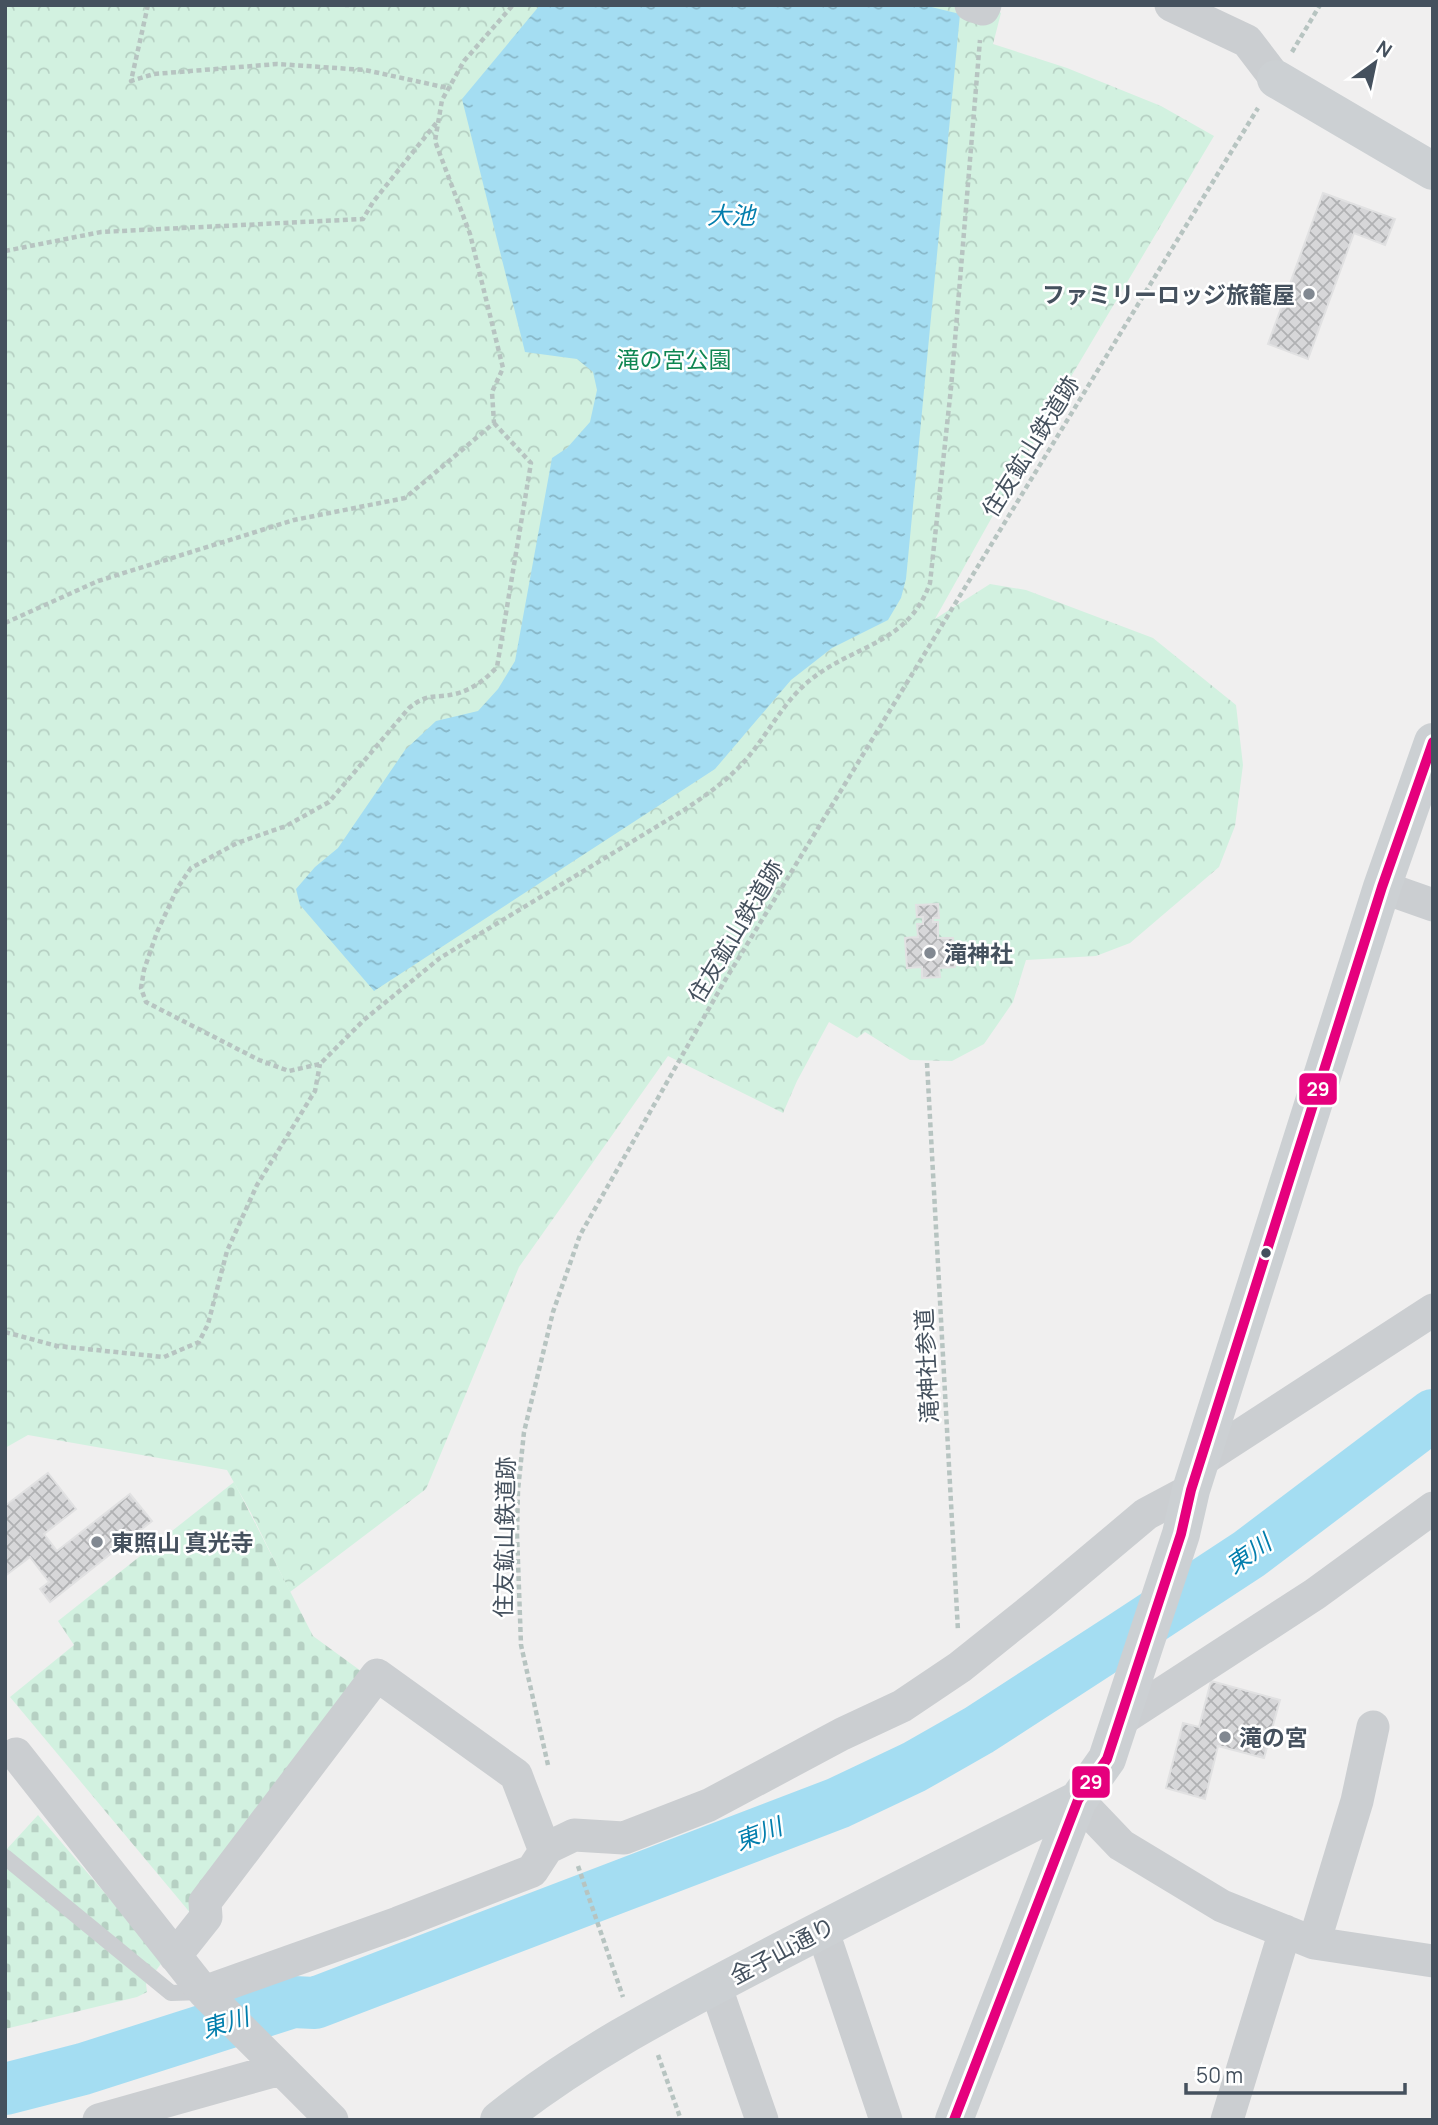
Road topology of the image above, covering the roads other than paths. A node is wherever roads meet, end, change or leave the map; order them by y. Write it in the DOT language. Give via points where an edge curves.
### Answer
graph roads {
  1 [pos="1171,5"];
  2 [pos="1276,79"];
  3 [pos="1433,171"];
  4 [pos="1430,759"];
  5 [pos="1382,887"];
  6 [pos="1433,905"];
  7 [pos="1433,1310"];
  8 [pos="1195,1476"];
  9 [pos="1433,1508"];
  10 [pos="1126,1703"];
  11 [pos="1373,1727"];
  12 [pos="16,1754"];
  13 [pos="1078,1800"];
  14 [pos="565,1849"];
  15 [pos="5,1857"];
  16 [pos="822,1929"];
  17 [pos="1299,1937"];
  18 [pos="175,1956"];
  19 [pos="1433,1961"];
  20 [pos="715,1985"];
  21 [pos="206,1994"];
  22 [pos="275,2065"];
  23 [pos="99,2120"];
  24 [pos="332,2120"];
  25 [pos="499,2120"];
  26 [pos="762,2120"];
  27 [pos="886,2120"];
  28 [pos="954,2120"];
  29 [pos="1227,2120"];
  1 -- 2 [label="street" via="1247,41"];
  2 -- 3 [label="main road"];
  4 -- 5 [label="main road"];
  5 -- 6 [label="street"];
  5 -- 8 [label="main road"];
  7 -- 8 [label="street"];
  8 -- 10 [label="main road"];
  8 -- 14 [label="street" via="960,1667 902,1706 709,1805 624,1839"];
  9 -- 10 [label="street" via="1315,1594"];
  10 -- 13 [label="main road" via="1108,1759"];
  11 -- 17 [label="street" via="1357,1801"];
  12 -- 18 [label="street"];
  13 -- 16 [label="main road, 金子山通り"];
  13 -- 17 [label="street" via="1121,1845 1222,1906"];
  13 -- 28 [label="main road"];
  14 -- 18 [label="street" via="516,1775 377,1675 205,1902 206,1917"];
  14 -- 21 [label="street" via="532,1871"];
  15 -- 21 [label="lane" via="171,1993"];
  16 -- 20 [label="main road, 金子山通り"];
  16 -- 27 [label="street"];
  17 -- 19 [label="street"];
  17 -- 29 [label="street"];
  18 -- 21 [label="street"];
  20 -- 25 [label="main road, 金子山通り" via="641,2025 531,2094"];
  20 -- 26 [label="street"];
  21 -- 22 [label="street"];
  22 -- 23 [label="street"];
  22 -- 24 [label="street"];
}
